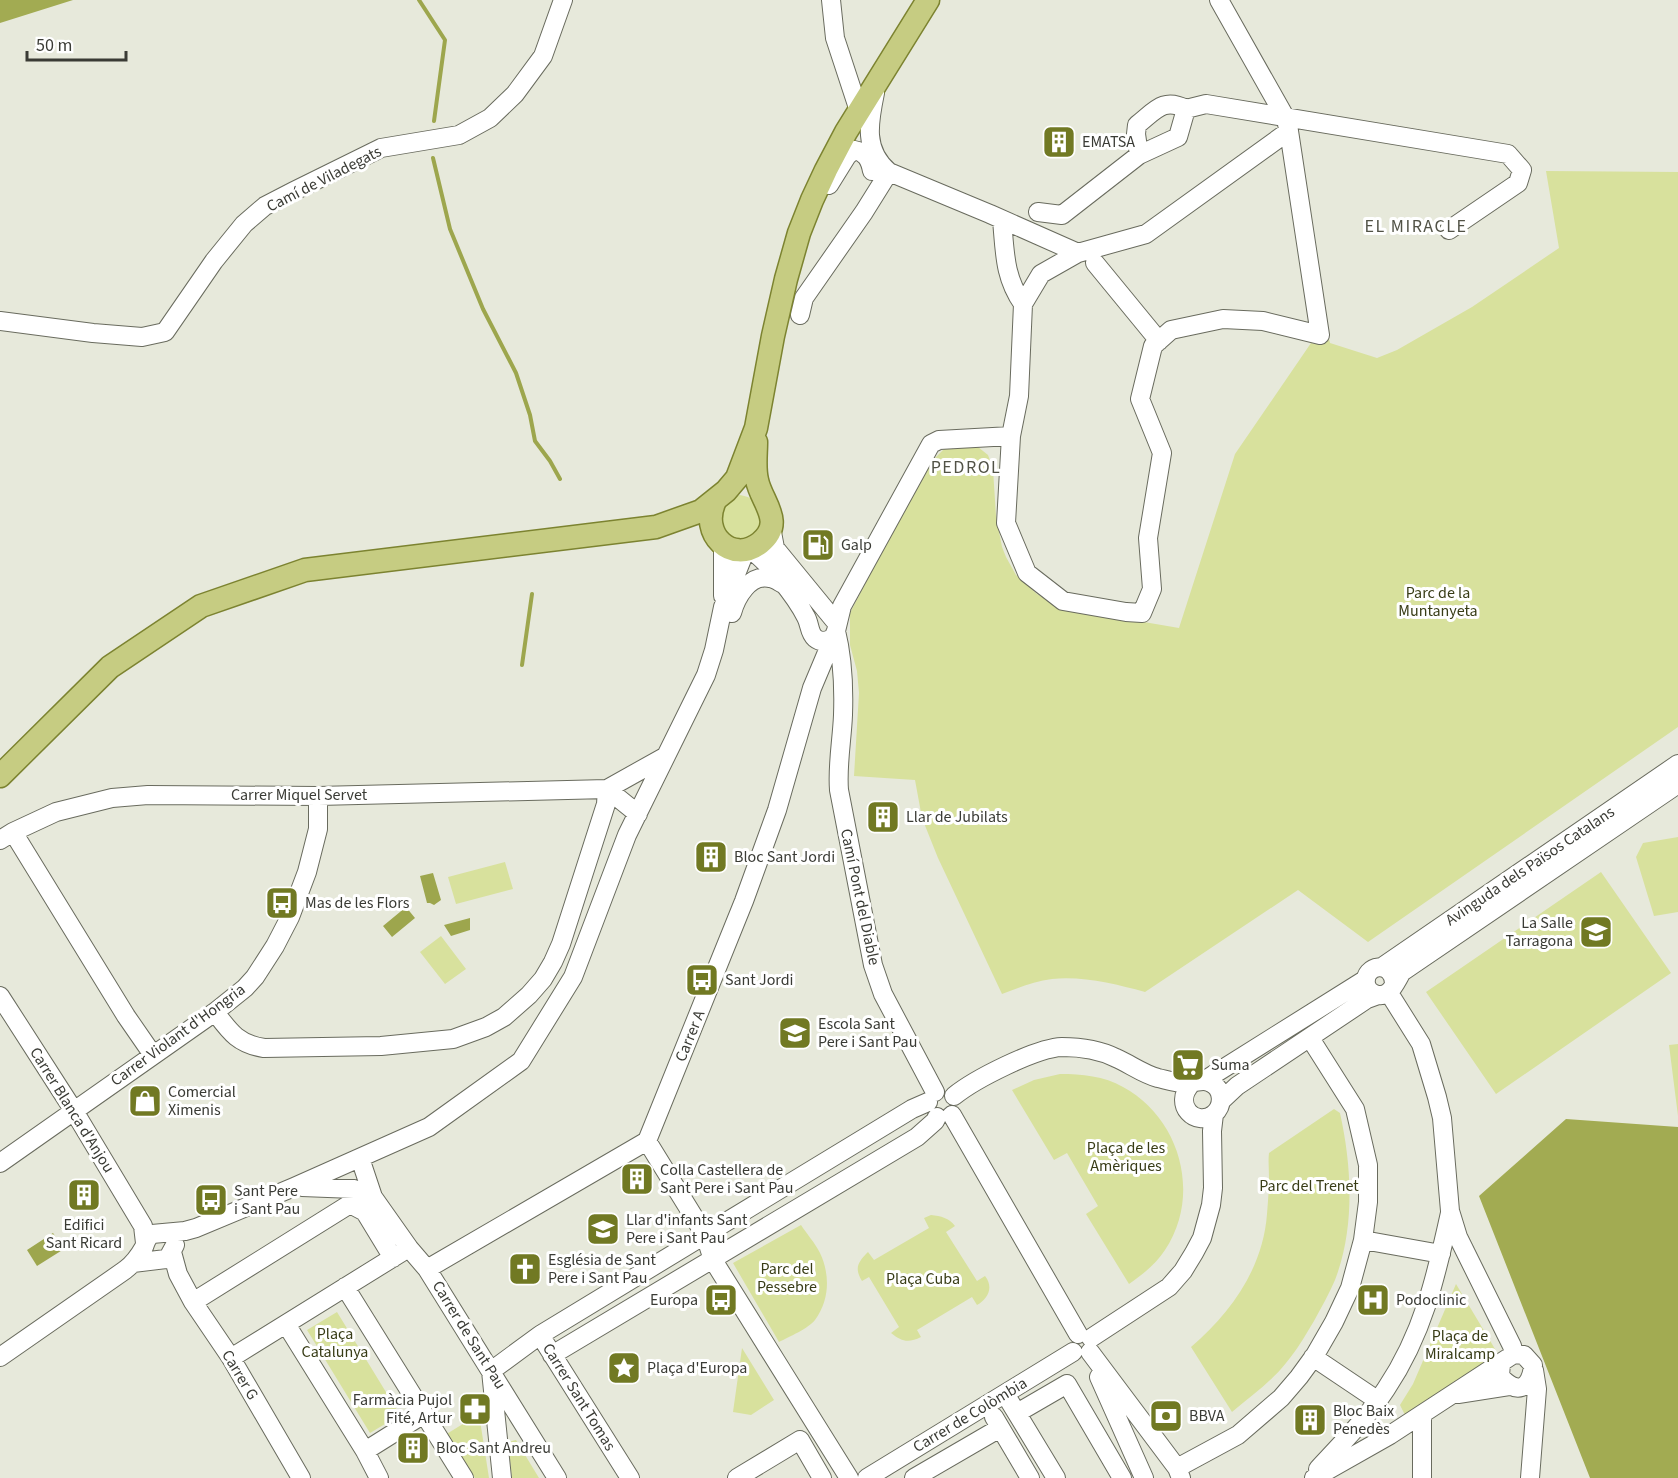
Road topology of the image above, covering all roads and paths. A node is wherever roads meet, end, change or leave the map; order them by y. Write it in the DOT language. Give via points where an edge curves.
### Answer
graph roads {
  1 [pos="562,0"];
  2 [pos="831,0"];
  3 [pos="928,0"];
  4 [pos="1219,0"];
  5 [pos="877,81"];
  6 [pos="1186,109"];
  7 [pos="859,111"];
  8 [pos="1287,124"];
  9 [pos="869,132"];
  10 [pos="854,150"];
  11 [pos="1139,154"];
  12 [pos="889,172"];
  13 [pos="874,195"];
  14 [pos="1038,212"];
  15 [pos="1002,220"];
  16 [pos="1449,230"];
  17 [pos="799,233"];
  18 [pos="1078,253"];
  19 [pos="1095,263"];
  20 [pos="1023,304"];
  21 [pos="800,315"];
  22 [pos="0,321"];
  23 [pos="1159,341"];
  24 [pos="756,428"];
  25 [pos="1011,436"];
  26 [pos="721,496"];
  27 [pos="765,499"];
  28 [pos="771,526"];
  29 [pos="656,527"];
  30 [pos="720,542"];
  31 [pos="747,549"];
  32 [pos="784,585"];
  33 [pos="723,607"];
  34 [pos="827,628"];
  35 [pos="714,650"];
  36 [pos="840,683"];
  37 [pos="812,688"];
  38 [pos="666,756"];
  39 [pos="1678,764"];
  40 [pos="0,776"];
  41 [pos="1678,784"];
  42 [pos="607,789"];
  43 [pos="318,796"];
  44 [pos="638,814"];
  45 [pos="6,836"];
  46 [pos="1382,967"];
  47 [pos="1366,979"];
  48 [pos="1387,990"];
  49 [pos="0,996"];
  50 [pos="215,1012"];
  51 [pos="1310,1038"];
  52 [pos="153,1055"];
  53 [pos="1198,1082"];
  54 [pos="938,1107"];
  55 [pos="1218,1108"];
  56 [pos="74,1111"];
  57 [pos="900,1116"];
  58 [pos="917,1137"];
  59 [pos="647,1141"];
  60 [pos="387,1146"];
  61 [pos="359,1159"];
  62 [pos="0,1163"];
  63 [pos="294,1187"];
  64 [pos="354,1189"];
  65 [pos="373,1197"];
  66 [pos="1450,1211"];
  67 [pos="705,1235"];
  68 [pos="1363,1239"];
  69 [pos="157,1245"];
  70 [pos="409,1248"];
  71 [pos="1441,1254"];
  72 [pos="393,1258"];
  73 [pos="713,1260"];
  74 [pos="427,1269"];
  75 [pos="345,1287"];
  76 [pos="193,1302"];
  77 [pos="286,1324"];
  78 [pos="540,1335"];
  79 [pos="1083,1346"];
  80 [pos="552,1355"];
  81 [pos="0,1357"];
  82 [pos="231,1358"];
  83 [pos="1313,1358"];
  84 [pos="1507,1358"];
  85 [pos="1533,1365"];
  86 [pos="491,1371"];
  87 [pos="1513,1387"];
  88 [pos="1005,1394"];
  89 [pos="1450,1395"];
  90 [pos="1377,1400"];
  91 [pos="987,1405"];
  92 [pos="1017,1413"];
  93 [pos="1422,1413"];
  94 [pos="424,1414"];
  95 [pos="1000,1428"];
  96 [pos="1532,1432"];
  97 [pos="365,1451"];
  98 [pos="1179,1473"];
  99 [pos="869,1476"];
  100 [pos="301,1478"];
  101 [pos="379,1478"];
  102 [pos="464,1478"];
  103 [pos="502,1478"];
  104 [pos="557,1478"];
  105 [pos="630,1478"];
  106 [pos="737,1478"];
  107 [pos="822,1478"];
  108 [pos="849,1478"];
  109 [pos="914,1478"];
  110 [pos="1030,1478"];
  111 [pos="1056,1478"];
  112 [pos="1122,1478"];
  113 [pos="1144,1478"];
  114 [pos="1312,1478"];
  115 [pos="1422,1478"];
  116 [pos="1530,1478"];
  1 -- 22 [label="street, Camí de Viladegats" via="543,56 515,94 490,118 459,135 381,148 265,206 244,224 214,261 165,332 142,337"];
  2 -- 7 [label="street" via="835,38"];
  3 -- 5 [label="main road"];
  4 -- 8 [label="street"];
  5 -- 7 [label="main road"];
  5 -- 9 [label="street"];
  6 -- 8 [label="street" via="1206,104"];
  6 -- 11 [label="street" via="1178,137"];
  6 -- 11 [label="street" via="1163,104 1137,125"];
  7 -- 17 [label="main road" via="826,170"];
  8 -- 16 [label="street" via="1508,154 1522,170 1518,183"];
  8 -- 18 [label="street" via="1146,234"];
  8 -- 23 [label="street" via="1320,335 1263,321 1223,319 1171,330"];
  9 -- 10 [label="street"];
  9 -- 12 [label="street" via="877,160"];
  10 -- 13 [label="street" via="868,158"];
  10 -- 17 [label="street"];
  11 -- 14 [label="street" via="1062,214"];
  12 -- 13 [label="street"];
  12 -- 15 [label="street"];
  13 -- 21 [label="street" via="804,298"];
  15 -- 18 [label="street"];
  15 -- 20 [label="street" via="1008,273"];
  17 -- 24 [label="main road" via="780,302"];
  18 -- 20 [label="street" via="1041,274"];
  19 -- 23 [label="street"];
  20 -- 25 [label="street" via="1019,396"];
  23 -- 25 [label="street" via="1153,346 1140,399 1162,453 1148,538 1152,589 1142,613 1063,601 1027,573 1006,523"];
  24 -- 26 [label="main road" via="737,478"];
  24 -- 27 [label="main road" via="757,481"];
  25 -- 34 [label="street" via="939,440 931,444"];
  26 -- 27 [label="main road" via="736,488 747,488"];
  26 -- 29 [label="main road" via="701,510"];
  26 -- 30 [label="main road" via="710,510 709,520"];
  27 -- 28 [label="main road"];
  28 -- 31 [label="main road" via="763,541"];
  28 -- 34 [label="street, Camí Pont del Diable" via="775,548"];
  29 -- 30 [label="main road" via="703,533"];
  29 -- 40 [label="main road" via="304,570 201,606 110,668"];
  30 -- 31 [label="main road" via="738,550"];
  30 -- 33 [label="street"];
  31 -- 32 [label="street, Camí Pont del Diable" via="759,555"];
  31 -- 33 [label="street"];
  32 -- 34 [label="street, Camí Pont del Diable" via="807,618"];
  32 -- 35 [label="street" via="761,578 747,586"];
  33 -- 35 [label="street"];
  34 -- 36 [label="street, Camí Pont del Diable"];
  34 -- 36 [label="street, Camí Pont del Diable" via="844,677"];
  34 -- 37 [label="street, Carrer A" via="813,648"];
  35 -- 38 [label="street" via="706,675"];
  36 -- 37 [label="street" via="831,674 822,675"];
  36 -- 54 [label="street, Camí Pont del Diable" via="843,714 839,790 871,959 883,994"];
  37 -- 59 [label="street, Carrer A" via="777,810 744,901"];
  38 -- 42 [label="street, Carrer Miquel Servet"];
  38 -- 44 [label="street"];
  39 -- 46 [label="street, Avinguda dels Països Catalans"];
  41 -- 48 [label="street, Avinguda dels Països Catalans" via="1402,972"];
  42 -- 43 [label="street, Carrer Miquel Servet"];
  42 -- 44 [label="street"];
  42 -- 50 [label="street" via="606,804 561,944 543,979 504,1017 453,1039 381,1046 264,1048 239,1040"];
  43 -- 45 [label="street, Carrer Miquel Servet" via="112,798 56,812"];
  43 -- 50 [label="street, Carrer Violant d'Hongria" via="318,829 290,917 255,977"];
  44 -- 60 [label="street" via="573,977 521,1061 429,1127"];
  45 -- 52 [label="street"];
  46 -- 47 [label="street" via="1373,969"];
  46 -- 48 [label="street" via="1393,975"];
  47 -- 48 [label="street" via="1374,994"];
  47 -- 53 [label="street"];
  48 -- 51 [label="street, Avinguda dels Països Catalans"];
  48 -- 66 [label="street" via="1421,1044 1437,1097"];
  49 -- 56 [label="street, Carrer Blanca d'Anjou"];
  50 -- 52 [label="street, Carrer Violant d'Hongria"];
  51 -- 55 [label="street, Avinguda dels Països Catalans" via="1237,1086"];
  51 -- 68 [label="street" via="1354,1109 1368,1165"];
  52 -- 56 [label="street, Carrer Violant d'Hongria"];
  53 -- 54 [label="street" via="1155,1077 1089,1049 1060,1047 1031,1054 954,1096 940,1090"];
  53 -- 55 [label="street" via="1212,1083 1217,1088 1221,1094"];
  53 -- 55 [label="street" via="1186,1089 1187,1110 1200,1118"];
  54 -- 57 [label="street" via="912,1109"];
  54 -- 58 [label="street" via="935,1121"];
  54 -- 79 [label="street, Camí Pont del Diable"];
  55 -- 79 [label="street, Carrer de Colòmbia" via="1212,1131 1211,1205 1194,1254 1169,1287"];
  56 -- 62 [label="street, Carrer Violant d'Hongria"];
  56 -- 69 [label="street, Carrer Blanca d'Anjou"];
  57 -- 58 [label="street"];
  57 -- 67 [label="street"];
  58 -- 73 [label="street"];
  59 -- 67 [label="street"];
  59 -- 74 [label="street"];
  60 -- 61 [label="street"];
  60 -- 65 [label="street" via="376,1170"];
  61 -- 63 [label="street"];
  61 -- 64 [label="street" via="352,1171"];
  61 -- 65 [label="street, Carrer de Sant Pau"];
  63 -- 64 [label="street"];
  63 -- 69 [label="street"];
  64 -- 65 [label="street"];
  65 -- 70 [label="street, Carrer de Sant Pau"];
  66 -- 71 [label="street"];
  66 -- 84 [label="street" via="1458,1237 1512,1346"];
  67 -- 73 [label="street"];
  67 -- 78 [label="street"];
  68 -- 71 [label="street"];
  68 -- 83 [label="street" via="1350,1288"];
  69 -- 76 [label="street, Carrer G"];
  69 -- 81 [label="street"];
  70 -- 72 [label="street"];
  70 -- 74 [label="street, Carrer de Sant Pau"];
  71 -- 90 [label="street" via="1418,1330"];
  72 -- 75 [label="street"];
  72 -- 76 [label="street" via="365,1212 350,1204"];
  73 -- 80 [label="street"];
  73 -- 108 [label="street"];
  74 -- 86 [label="street, Carrer de Sant Pau"];
  75 -- 77 [label="street"];
  75 -- 94 [label="street"];
  76 -- 82 [label="street, Carrer G"];
  77 -- 82 [label="street"];
  77 -- 97 [label="street"];
  78 -- 80 [label="street, Carrer Sant Tomas"];
  78 -- 86 [label="street, Carrer Sant Tomas"];
  79 -- 88 [label="street, Carrer de Colòmbia"];
  79 -- 98 [label="street"];
  79 -- 113 [label="street, Camí Pont del Diable"];
  80 -- 105 [label="street, Carrer Sant Tomas"];
  82 -- 100 [label="street, Carrer G"];
  83 -- 90 [label="street"];
  83 -- 98 [label="street" via="1281,1398 1238,1435"];
  84 -- 85 [label="street" via="1524,1355"];
  84 -- 87 [label="street" via="1500,1376"];
  84 -- 89 [label="street"];
  85 -- 87 [label="street" via="1532,1378 1526,1385"];
  85 -- 96 [label="street" via="1537,1389"];
  86 -- 103 [label="street"];
  86 -- 104 [label="street, Carrer de Sant Pau"];
  87 -- 89 [label="street"];
  87 -- 96 [label="street"];
  88 -- 91 [label="street, Carrer de Colòmbia"];
  88 -- 92 [label="street"];
  89 -- 93 [label="street"];
  90 -- 114 [label="street"];
  91 -- 95 [label="street"];
  91 -- 99 [label="street, Carrer de Colòmbia"];
  92 -- 111 [label="street"];
  92 -- 112 [label="street" via="1067,1384"];
  93 -- 114 [label="street"];
  93 -- 115 [label="street"];
  94 -- 97 [label="street"];
  94 -- 102 [label="street"];
  95 -- 109 [label="street, Carrer de Colòmbia"];
  95 -- 110 [label="street"];
  96 -- 116 [label="street"];
  97 -- 101 [label="street"];
  106 -- 107 [label="street" via="800,1440"];
}
